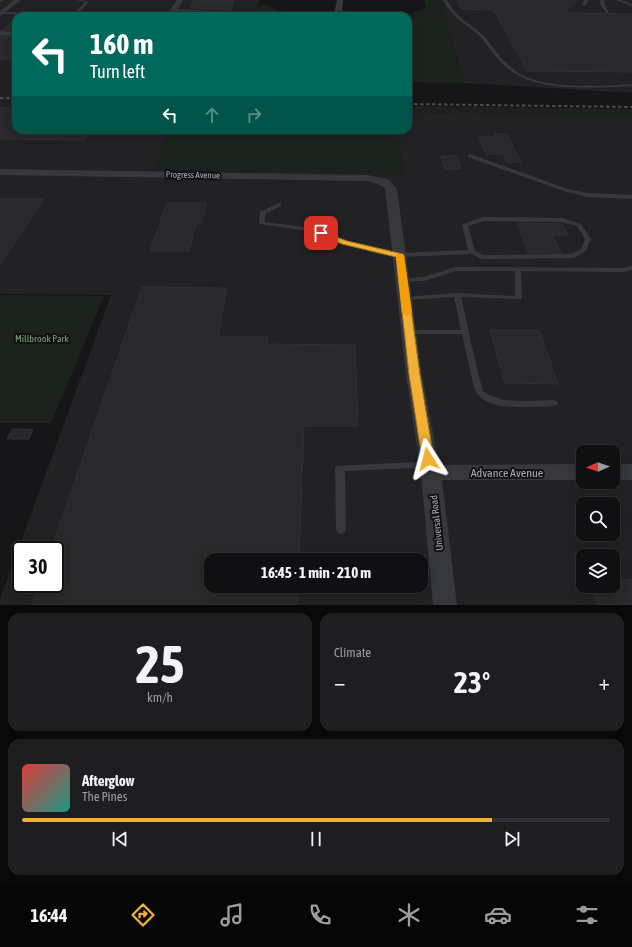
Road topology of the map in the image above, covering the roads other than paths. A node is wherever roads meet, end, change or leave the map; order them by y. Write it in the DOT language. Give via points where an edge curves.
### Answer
graph roads {
  1 [pos="18,0"];
  2 [pos="78,0"];
  3 [pos="180,0"];
  4 [pos="340,0"];
  5 [pos="445,0"];
  6 [pos="586,0"];
  7 [pos="602,0"];
  8 [pos="618,0"];
  9 [pos="584,5"];
  10 [pos="632,5"];
  11 [pos="78,12"];
  12 [pos="173,12"];
  13 [pos="338,12"];
  14 [pos="608,12"];
  15 [pos="1,14"];
  16 [pos="12,14"];
  17 [pos="0,33"];
  18 [pos="12,34"];
  19 [pos="632,85"];
  20 [pos="470,156"];
  21 [pos="0,172"];
  22 [pos="385,182"];
  23 [pos="632,197"];
  24 [pos="279,205"];
  25 [pos="472,252"];
  26 [pos="400,256"];
  27 [pos="632,268"];
  28 [pos="518,269"];
  29 [pos="403,280"];
  30 [pos="457,295"];
  31 [pos="406,298"];
  32 [pos="409,332"];
  33 [pos="465,332"];
  34 [pos="554,403"];
  35 [pos="576,472"];
  36 [pos="620,472"];
  37 [pos="632,472"];
  38 [pos="431,473"];
  39 [pos="341,530"];
  40 [pos="445,605"];
  1 -- 15 [label="street"];
  2 -- 11 [label="lane" via="87,2"];
  3 -- 12 [label="street"];
  4 -- 13 [label="street"];
  5 -- 19 [label="lane" via="452,13 480,35 504,64 525,78 573,86"];
  6 -- 9 [label="lane"];
  7 -- 14 [label="lane"];
  8 -- 10 [label="lane"];
  15 -- 16 [label="lane"];
  17 -- 18 [label="street"];
  20 -- 23 [label="lane" via="566,190 588,195"];
  21 -- 22 [label="street, Progress Avenue" via="367,178"];
  22 -- 26 [label="street, Universal Road" via="391,188"];
  24 -- 26 [label="lane" via="262,213 262,223 309,229 344,242"];
  25 -- 25 [label="lane" via="465,225 483,219 562,220 579,225 588,239 584,250 574,256 561,258 482,257"];
  25 -- 26 [label="lane"];
  26 -- 29 [label="street, Universal Road"];
  27 -- 28 [label="lane"];
  28 -- 29 [label="lane" via="455,269 424,279"];
  28 -- 30 [label="lane" via="519,298"];
  29 -- 31 [label="street, Universal Road"];
  30 -- 31 [label="lane"];
  30 -- 33 [label="lane"];
  31 -- 32 [label="street, Universal Road"];
  32 -- 33 [label="lane"];
  32 -- 38 [label="street, Universal Road"];
  33 -- 34 [label="lane" via="480,392 490,400 499,403"];
  35 -- 38 [label="street, Advance Avenue"];
  36 -- 37 [label="street"];
  38 -- 39 [label="lane" via="414,465 340,468"];
  38 -- 40 [label="street, Universal Road"];
}
